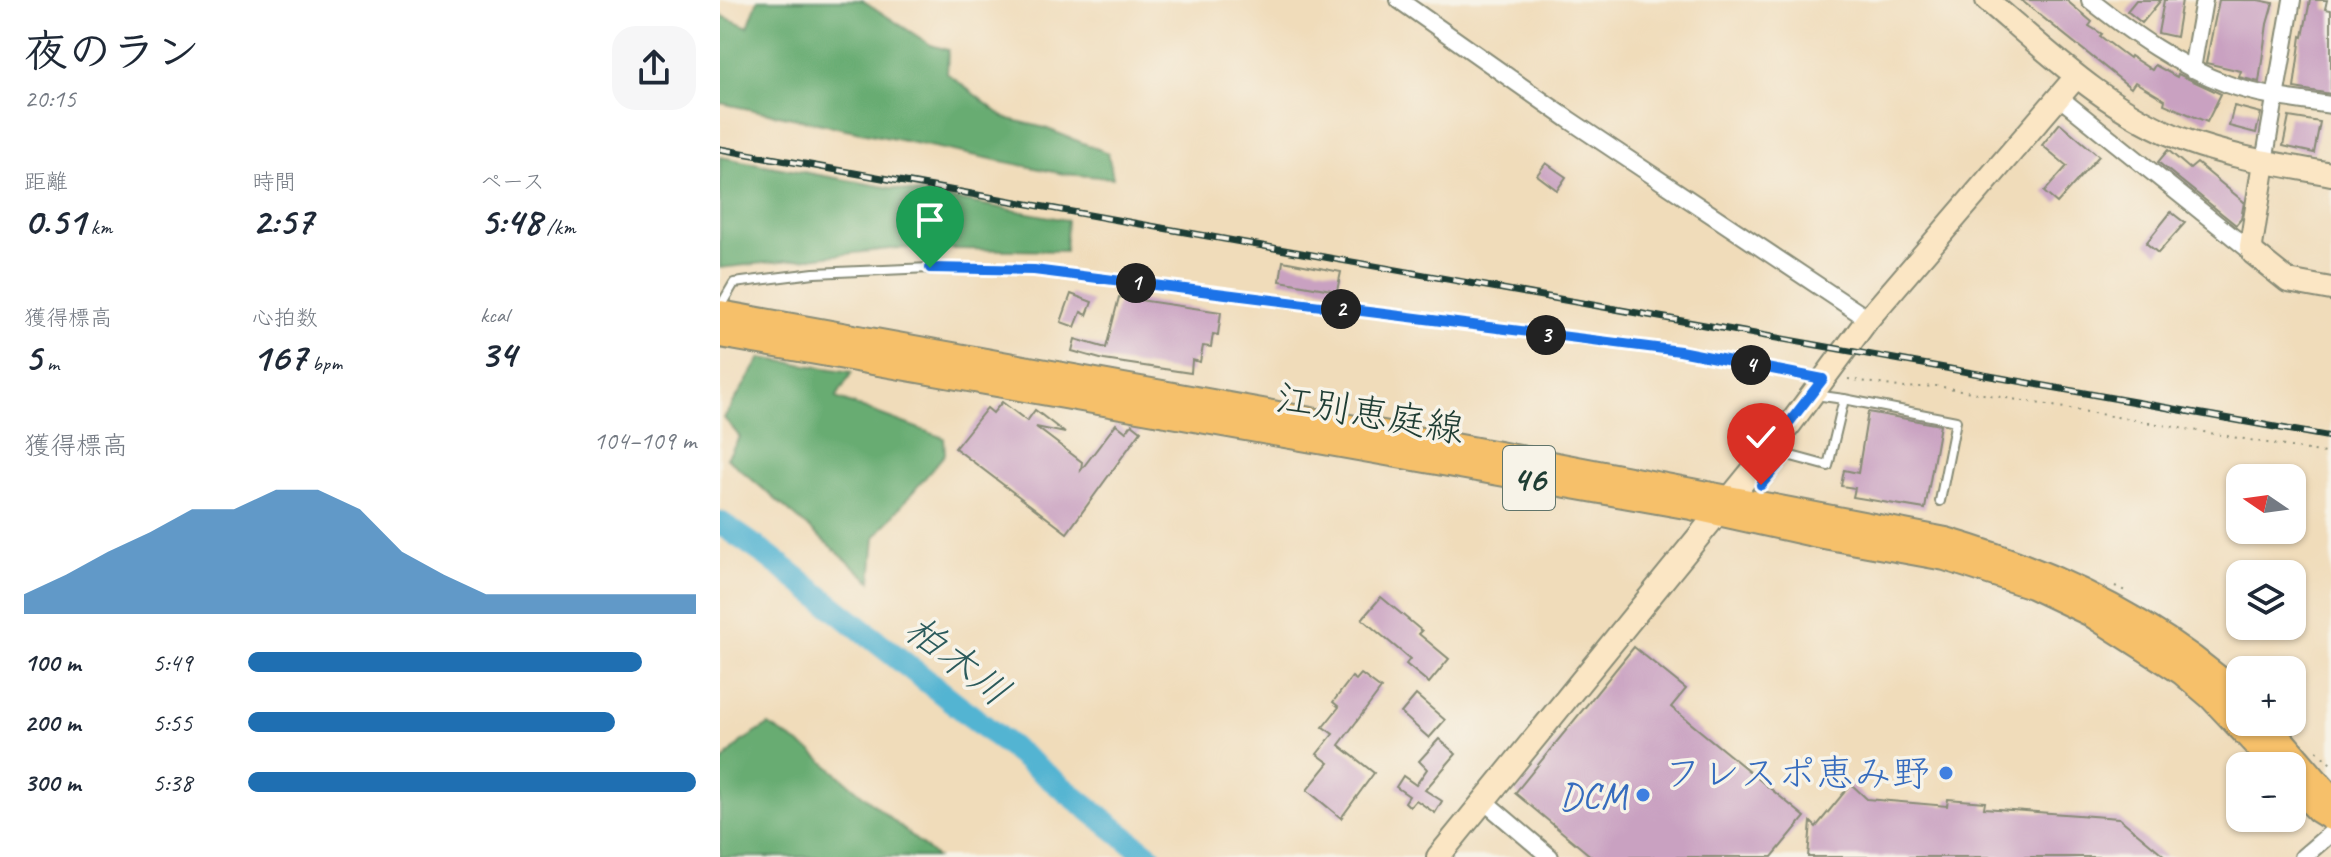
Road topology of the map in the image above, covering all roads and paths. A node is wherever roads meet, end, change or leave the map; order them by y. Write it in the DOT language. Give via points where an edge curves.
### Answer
graph roads {
  1 [pos="1399,0"];
  2 [pos="1987,0"];
  3 [pos="2090,0"];
  4 [pos="2204,0"];
  5 [pos="2292,0"];
  6 [pos="2192,69"];
  7 [pos="2076,77"];
  8 [pos="2275,96"];
  9 [pos="2060,98"];
  10 [pos="2331,105"];
  11 [pos="2264,162"];
  12 [pos="2331,174"];
  13 [pos="2253,253"];
  14 [pos="2331,289"];
  15 [pos="720,310"];
  16 [pos="1868,319"];
  17 [pos="720,335"];
  18 [pos="1822,390"];
  19 [pos="1844,399"];
  20 [pos="1768,450"];
  21 [pos="2331,454"];
  22 [pos="1940,501"];
  23 [pos="1724,506"];
  24 [pos="2226,685"];
  25 [pos="2278,736"];
  26 [pos="2263,752"];
  27 [pos="2306,798"];
  28 [pos="2331,798"];
  29 [pos="1484,801"];
  30 [pos="2331,818"];
  31 [pos="2331,833"];
  32 [pos="1438,857"];
  33 [pos="1550,857"];
  34 [pos="2303,857"];
  1 -- 16 [label="street"];
  2 -- 7 [label="street"];
  3 -- 6 [label="street" via="2140,40"];
  4 -- 6 [label="street"];
  5 -- 8 [label="street"];
  6 -- 8 [label="street"];
  7 -- 9 [label="street"];
  7 -- 11 [label="street" via="2115,105 2186,141"];
  8 -- 10 [label="street"];
  8 -- 11 [label="street"];
  9 -- 13 [label="street"];
  9 -- 16 [label="street"];
  11 -- 12 [label="street"];
  11 -- 13 [label="street"];
  13 -- 14 [label="street" via="2288,281"];
  15 -- 18 [label="lane" via="734,283 814,273 1034,270 1680,351"];
  15 -- 23 [label="main road, 江別恵庭線 / 46"];
  16 -- 18 [label="street"];
  17 -- 23 [label="main road, 江別恵庭線 / 46"];
  18 -- 19 [label="lane"];
  18 -- 20 [label="street"];
  18 -- 21 [label="path" via="1847,379 1905,388 1937,386"];
  19 -- 20 [label="lane" via="1828,466"];
  19 -- 22 [label="lane" via="1956,421"];
  20 -- 23 [label="street"];
  23 -- 24 [label="main road, 江別恵庭線 / 46" via="1946,540 2020,564 2096,596 2181,648"];
  23 -- 26 [label="main road, 江別恵庭線 / 46" via="1829,537 1945,558 2032,586 2089,613 2183,673"];
  23 -- 29 [label="street"];
  25 -- 28 [label="main road"];
  27 -- 30 [label="main road"];
  29 -- 32 [label="street"];
  29 -- 33 [label="street"];
  31 -- 34 [label="street"];
}
